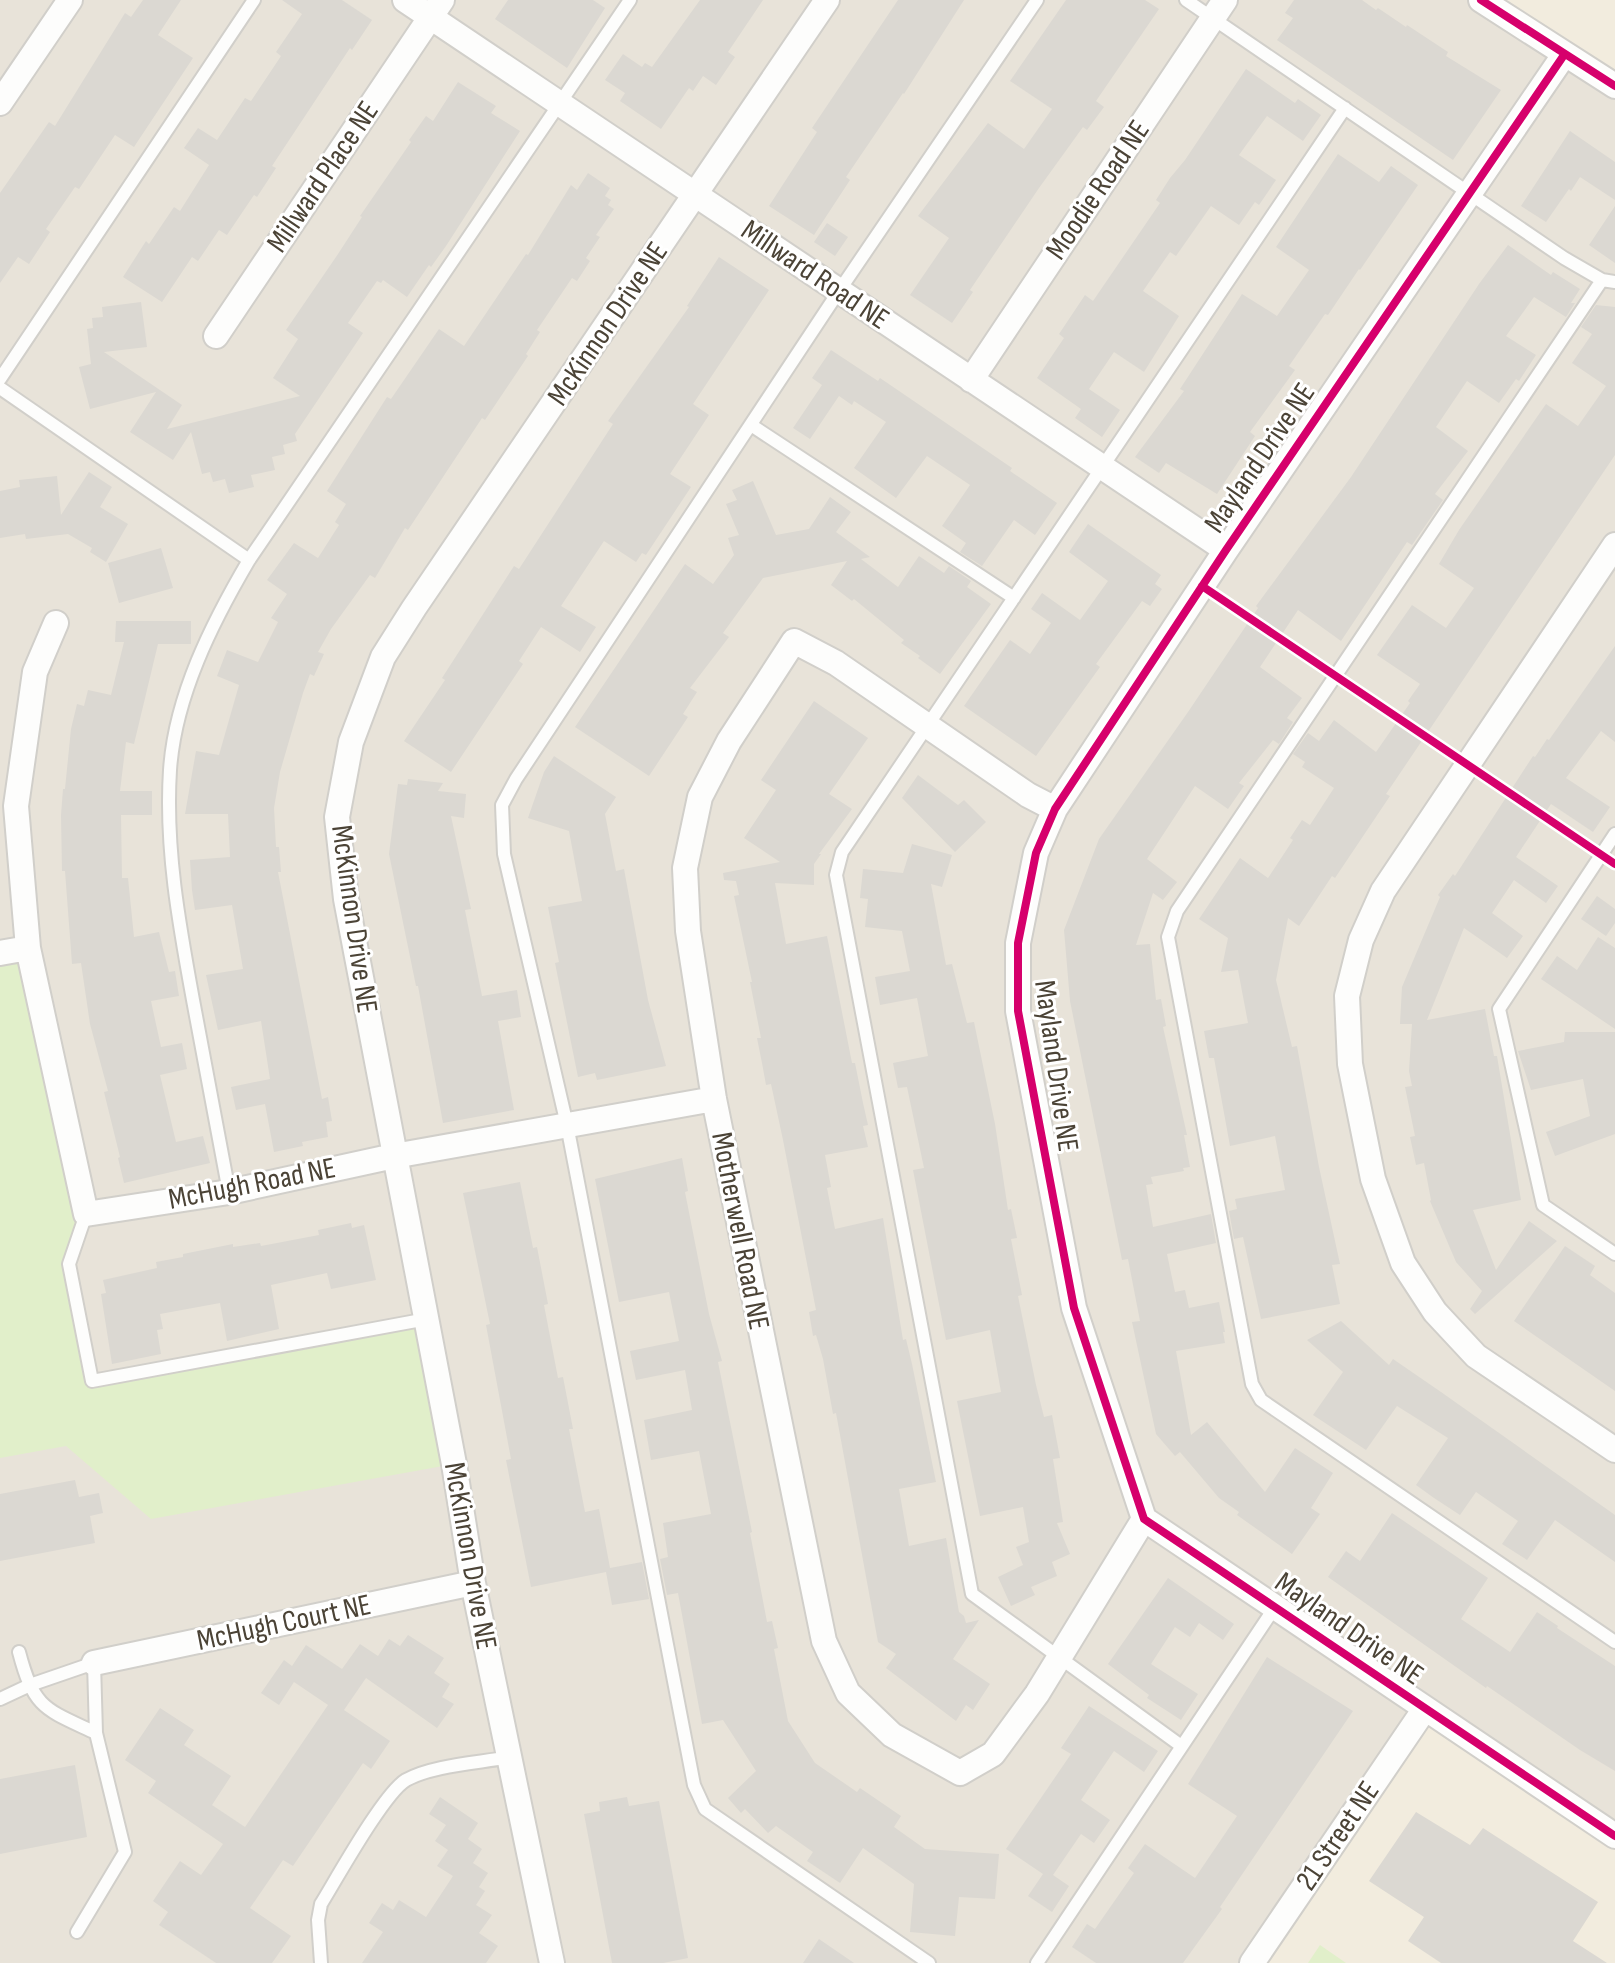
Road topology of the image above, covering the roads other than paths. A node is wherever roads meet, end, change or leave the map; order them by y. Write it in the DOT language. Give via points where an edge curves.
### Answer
graph roads {
  1 [pos="70,0"];
  2 [pos="254,0"];
  3 [pos="405,0"];
  4 [pos="630,0"];
  5 [pos="827,0"];
  6 [pos="1037,0"];
  7 [pos="1186,0"];
  8 [pos="1481,0"];
  9 [pos="436,9"];
  10 [pos="1219,9"];
  11 [pos="1564,55"];
  12 [pos="1615,86"];
  13 [pos="0,103"];
  14 [pos="560,104"];
  15 [pos="1345,108"];
  16 [pos="1471,193"];
  17 [pos="697,195"];
  18 [pos="1608,281"];
  19 [pos="839,291"];
  20 [pos="216,336"];
  21 [pos="0,379"];
  22 [pos="971,380"];
  23 [pos="0,388"];
  24 [pos="751,425"];
  25 [pos="1103,468"];
  26 [pos="1615,545"];
  27 [pos="1226,550"];
  28 [pos="249,560"];
  29 [pos="1014,598"];
  30 [pos="56,623"];
  31 [pos="927,727"];
  32 [pos="1055,809"];
  33 [pos="1615,834"];
  34 [pos="28,948"];
  35 [pos="0,953"];
  36 [pos="714,1099"];
  37 [pos="567,1125"];
  38 [pos="394,1156"];
  39 [pos="229,1192"];
  40 [pos="86,1214"];
  41 [pos="1615,1254"];
  42 [pos="427,1319"];
  43 [pos="1615,1450"];
  44 [pos="1144,1519"];
  45 [pos="473,1583"];
  46 [pos="1275,1607"];
  47 [pos="1615,1642"];
  48 [pos="19,1652"];
  49 [pos="1060,1660"];
  50 [pos="94,1663"];
  51 [pos="30,1685"];
  52 [pos="0,1699"];
  53 [pos="1424,1710"];
  54 [pos="96,1733"];
  55 [pos="1180,1745"];
  56 [pos="510,1757"];
  57 [pos="1615,1836"];
  58 [pos="77,1932"];
  59 [pos="321,1963"];
  60 [pos="552,1963"];
  61 [pos="929,1963"];
  62 [pos="1037,1963"];
  63 [pos="1252,1963"];
  1 -- 13 [label="street"];
  2 -- 21 [label="lane"];
  3 -- 9 [label="street, Millward Road NE"];
  4 -- 14 [label="lane"];
  5 -- 17 [label="street, McKinnon Drive NE"];
  6 -- 19 [label="lane"];
  7 -- 10 [label="lane"];
  8 -- 11 [label="street"];
  9 -- 14 [label="street, Millward Road NE"];
  9 -- 20 [label="street, Millward Place NE"];
  10 -- 15 [label="lane"];
  10 -- 22 [label="street, Moodie Road NE"];
  11 -- 12 [label="street"];
  11 -- 16 [label="street, Mayland Drive NE"];
  14 -- 17 [label="street, Millward Road NE"];
  14 -- 28 [label="lane"];
  15 -- 16 [label="lane"];
  15 -- 25 [label="lane"];
  16 -- 18 [label="lane" via="1564,258"];
  16 -- 27 [label="street, Mayland Drive NE"];
  17 -- 19 [label="street, Millward Road NE"];
  17 -- 38 [label="street, McKinnon Drive NE" via="383,657 351,742 337,817 346,899"];
  18 -- 47 [label="lane" via="1177,911 1168,937 1252,1384 1261,1400"];
  19 -- 22 [label="street, Millward Road NE"];
  19 -- 24 [label="lane"];
  22 -- 25 [label="street, Millward Road NE"];
  23 -- 28 [label="lane"];
  24 -- 29 [label="lane"];
  24 -- 37 [label="lane" via="502,805 504,854"];
  25 -- 27 [label="street, Millward Road NE"];
  25 -- 29 [label="lane"];
  26 -- 43 [label="street" via="1383,891 1361,940 1347,996 1350,1064 1373,1179 1403,1263 1435,1312 1476,1356"];
  27 -- 32 [label="street, Mayland Drive NE"];
  28 -- 39 [label="lane" via="215,617 189,684 170,768 170,837 180,928"];
  29 -- 31 [label="lane"];
  30 -- 34 [label="street" via="35,672 16,806"];
  31 -- 32 [label="street, Motherwell Road NE"];
  31 -- 36 [label="street, Motherwell Road NE" via="836,663 794,641 729,741 700,797 685,868 688,931"];
  31 -- 49 [label="lane" via="842,852 836,875 972,1594"];
  32 -- 44 [label="street, Mayland Drive NE" via="1036,853 1018,943 1018,1011 1074,1308"];
  33 -- 41 [label="lane" via="1499,1009 1543,1205"];
  34 -- 35 [label="street"];
  34 -- 40 [label="street"];
  36 -- 37 [label="street, McHugh Road NE"];
  36 -- 49 [label="street, Motherwell Road NE" via="824,1641 848,1693 892,1735 960,1773 993,1754"];
  37 -- 38 [label="street, McHugh Road NE"];
  37 -- 61 [label="lane" via="694,1785 705,1809"];
  38 -- 39 [label="street, McHugh Road NE"];
  38 -- 42 [label="street, McKinnon Drive NE"];
  39 -- 40 [label="street, McHugh Road NE"];
  40 -- 42 [label="lane" via="69,1264 92,1381"];
  42 -- 45 [label="street, McKinnon Drive NE"];
  44 -- 46 [label="street, Mayland Drive NE"];
  44 -- 49 [label="street, Motherwell Road NE"];
  45 -- 50 [label="street, McHugh Court NE"];
  45 -- 56 [label="street, McKinnon Drive NE"];
  46 -- 53 [label="street, Mayland Drive NE"];
  46 -- 55 [label="lane"];
  48 -- 51 [label="lane"];
  49 -- 55 [label="lane"];
  50 -- 51 [label="lane"];
  50 -- 54 [label="lane"];
  51 -- 52 [label="lane"];
  51 -- 54 [label="lane" via="45,1709"];
  53 -- 57 [label="street, Mayland Drive NE"];
  53 -- 63 [label="street, 21 Street NE"];
  54 -- 58 [label="lane" via="125,1852"];
  55 -- 62 [label="lane"];
  56 -- 59 [label="lane" via="422,1773 403,1782 321,1904"];
  56 -- 60 [label="street, McKinnon Drive NE"];
}
